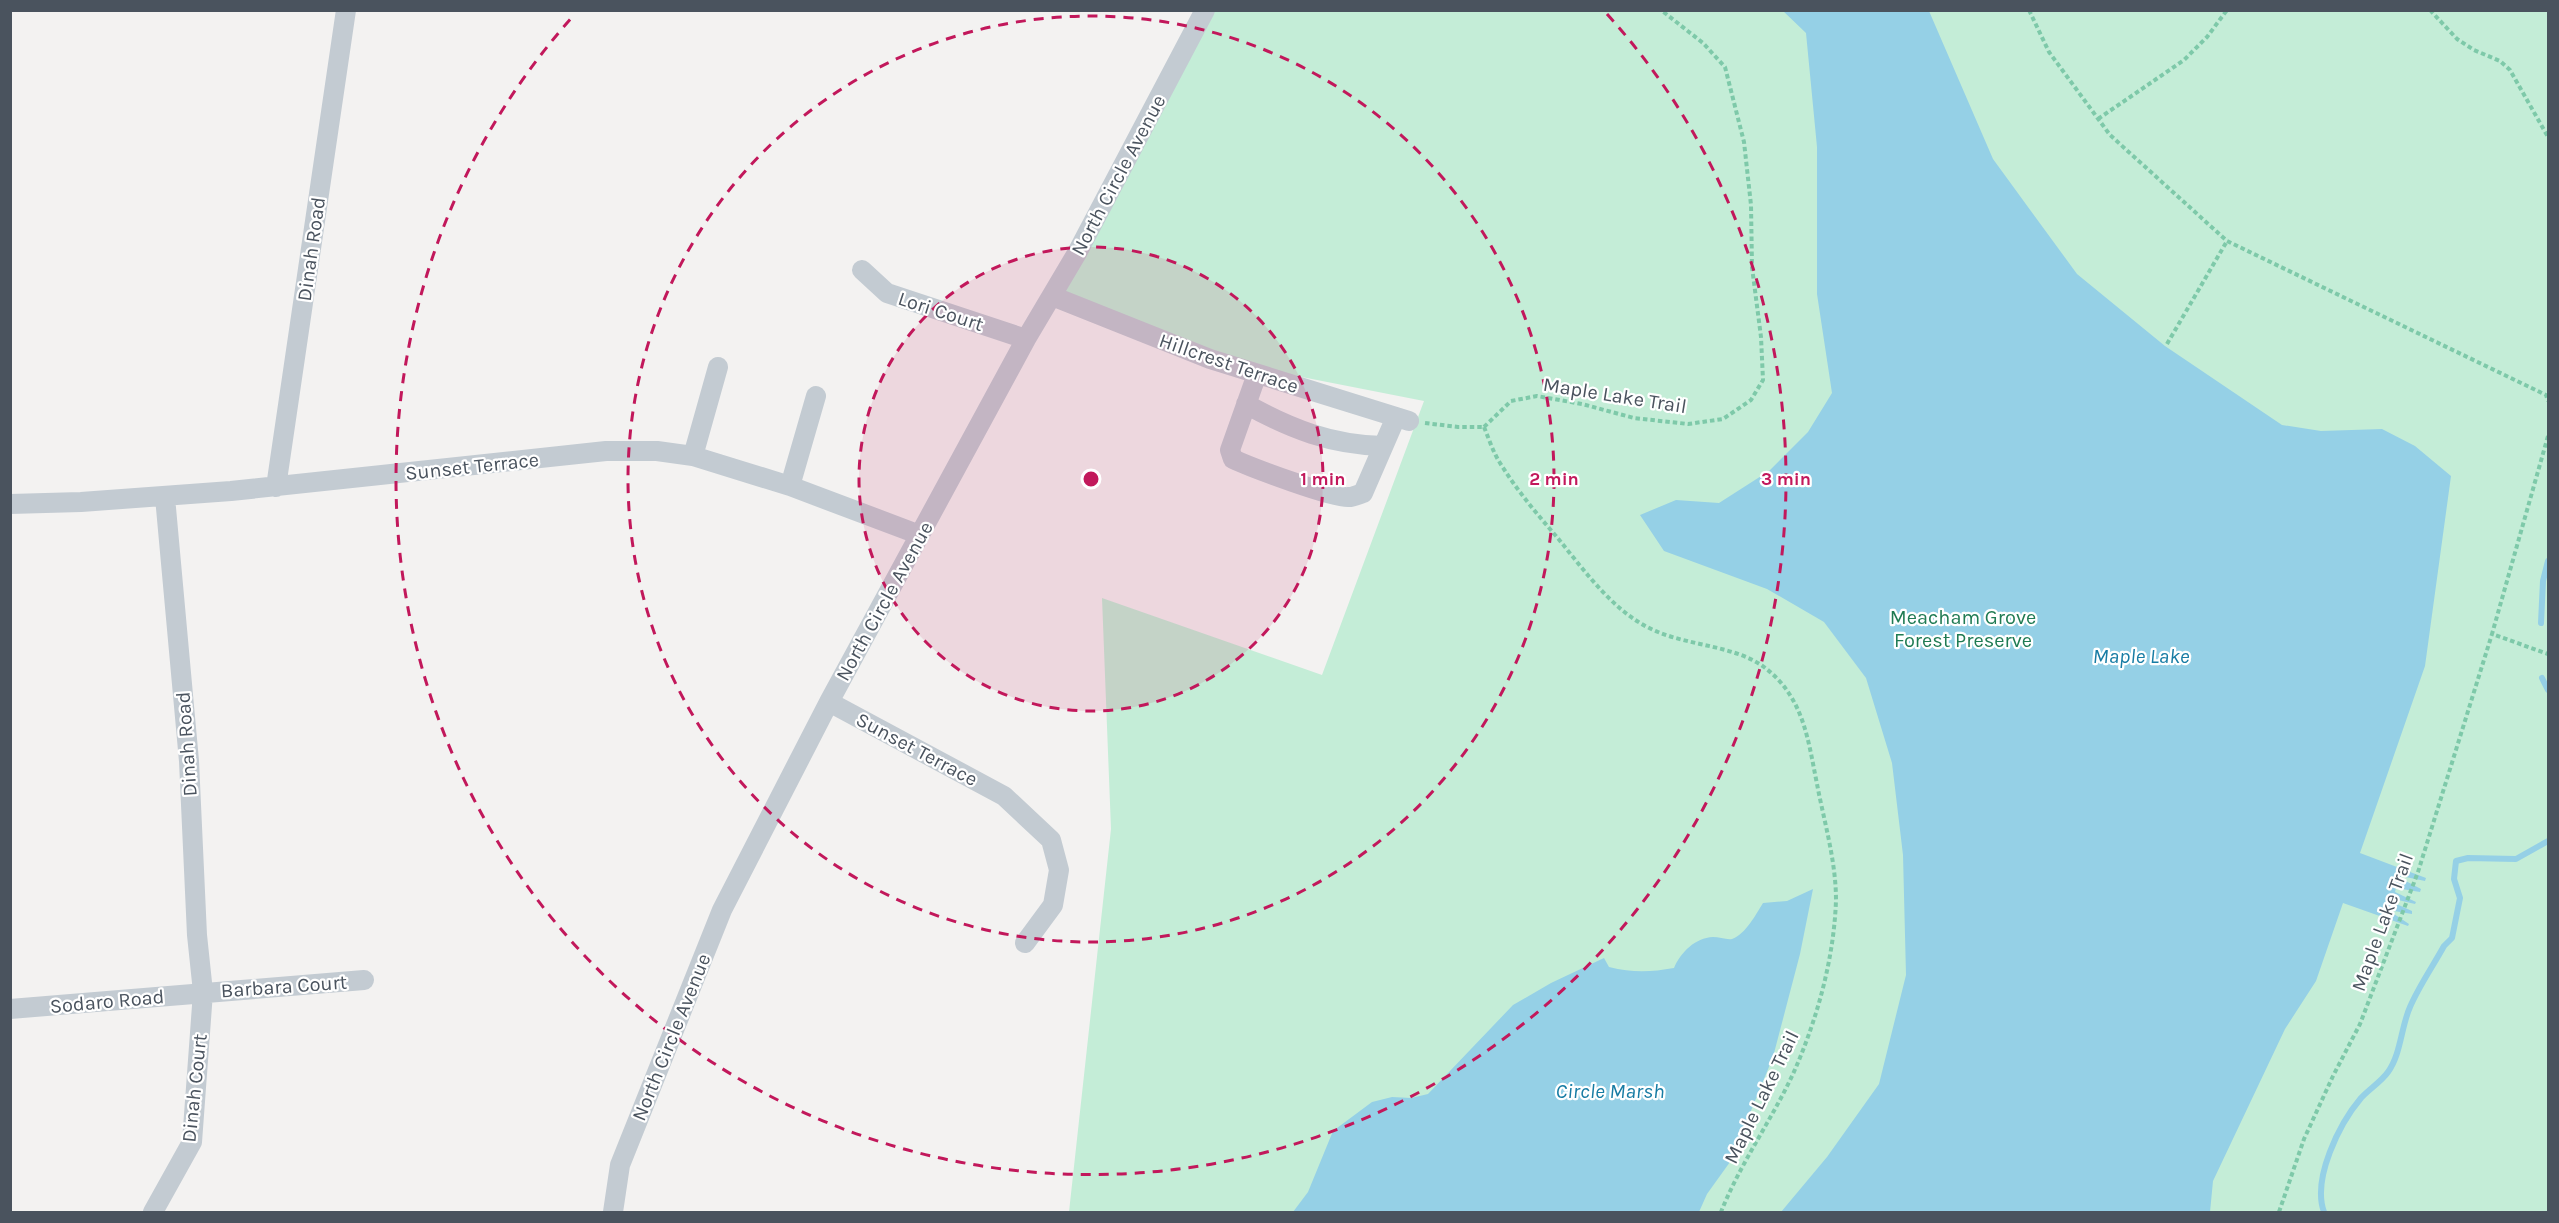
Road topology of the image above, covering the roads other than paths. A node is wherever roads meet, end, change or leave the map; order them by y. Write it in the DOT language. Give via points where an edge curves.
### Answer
graph roads {
  1 [pos="346,10"];
  2 [pos="1205,10"];
  3 [pos="862,270"];
  4 [pos="1052,296"];
  5 [pos="1026,339"];
  6 [pos="718,367"];
  7 [pos="1257,374"];
  8 [pos="816,396"];
  9 [pos="1246,404"];
  10 [pos="1383,447"];
  11 [pos="693,456"];
  12 [pos="790,486"];
  13 [pos="276,487"];
  14 [pos="165,497"];
  15 [pos="10,504"];
  16 [pos="920,535"];
  17 [pos="829,702"];
  18 [pos="1025,943"];
  19 [pos="364,980"];
  20 [pos="203,992"];
  21 [pos="10,1009"];
  22 [pos="153,1212"];
  23 [pos="613,1212"];
  1 -- 13 [label="street, Dinah Road"];
  2 -- 4 [label="street, North Circle Avenue"];
  3 -- 5 [label="street, Lori Court" via="887,293"];
  4 -- 5 [label="street, North Circle Avenue"];
  4 -- 7 [label="street, Hillcrest Terrace" via="1139,333"];
  5 -- 16 [label="street, North Circle Avenue"];
  6 -- 11 [label="street"];
  7 -- 9 [label="street"];
  7 -- 10 [label="street, Hillcrest Terrace" via="1403,419"];
  8 -- 12 [label="street"];
  9 -- 10 [label="street" via="1281,424 1310,434 1352,445"];
  9 -- 10 [label="street" via="1230,450 1233,459 1250,468 1348,498 1363,493"];
  11 -- 12 [label="street, Sunset Terrace"];
  11 -- 13 [label="street, Sunset Terrace" via="606,451"];
  12 -- 16 [label="street, Sunset Terrace"];
  13 -- 14 [label="street, Sunset Terrace"];
  14 -- 15 [label="street, Sunset Terrace"];
  14 -- 20 [label="street, Dinah Road" via="189,761"];
  16 -- 17 [label="street, North Circle Avenue"];
  17 -- 18 [label="street, Sunset Terrace" via="1004,796 1051,840 1059,870 1053,905"];
  17 -- 23 [label="street, North Circle Avenue" via="722,910 620,1165"];
  19 -- 20 [label="street, Barbara Court"];
  20 -- 21 [label="street, Sodaro Road"];
  20 -- 22 [label="street, Dinah Court" via="192,1142"];
}
